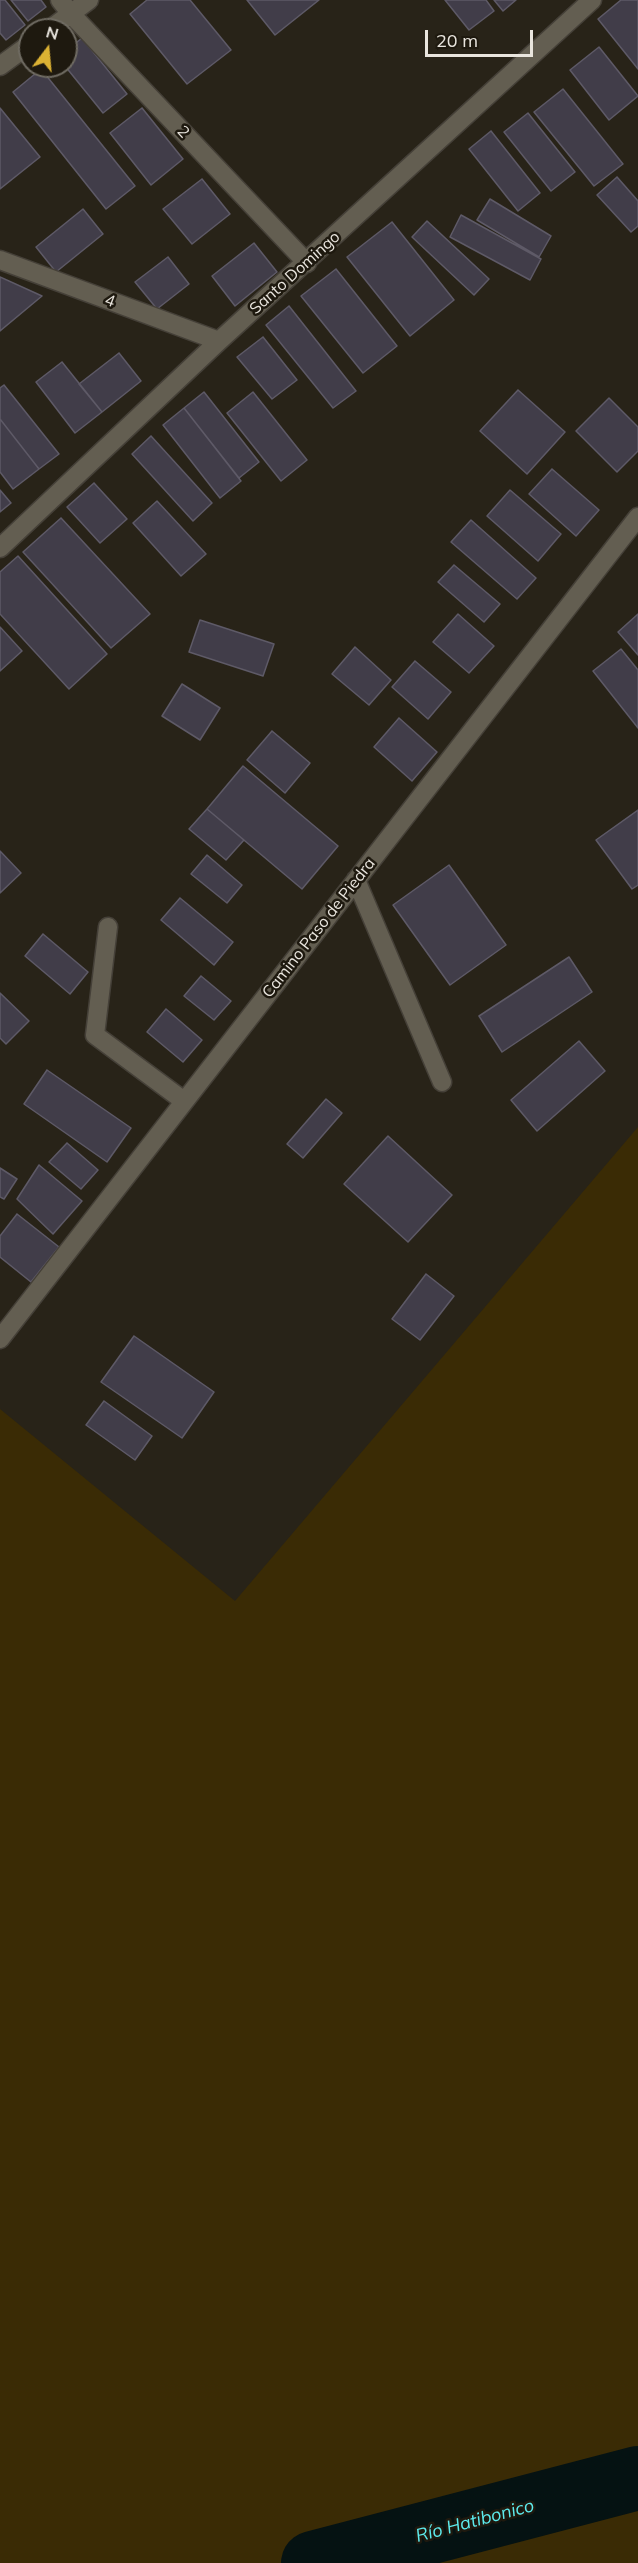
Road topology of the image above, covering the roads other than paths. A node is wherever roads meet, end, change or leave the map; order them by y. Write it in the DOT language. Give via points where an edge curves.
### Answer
graph roads {
  1 [pos="89,0"];
  2 [pos="592,0"];
  3 [pos="66,7"];
  4 [pos="18,53"];
  5 [pos="0,66"];
  6 [pos="0,260"];
  7 [pos="307,263"];
  8 [pos="219,341"];
  9 [pos="638,517"];
  10 [pos="0,548"];
  11 [pos="356,880"];
  12 [pos="108,927"];
  13 [pos="442,1082"];
  14 [pos="184,1101"];
  15 [pos="0,1339"];
  1 -- 3 [label="street"];
  2 -- 7 [label="street, Santo Domingo"];
  3 -- 7 [label="street, 2"];
  4 -- 5 [label="street"];
  6 -- 8 [label="street, 4"];
  7 -- 8 [label="street, Santo Domingo"];
  8 -- 10 [label="street, Santo Domingo"];
  9 -- 11 [label="street, Camino Paso de Piedra"];
  11 -- 13 [label="street"];
  11 -- 14 [label="street, Camino Paso de Piedra"];
  12 -- 14 [label="street" via="95,1035"];
  14 -- 15 [label="street, Camino Paso de Piedra"];
}
